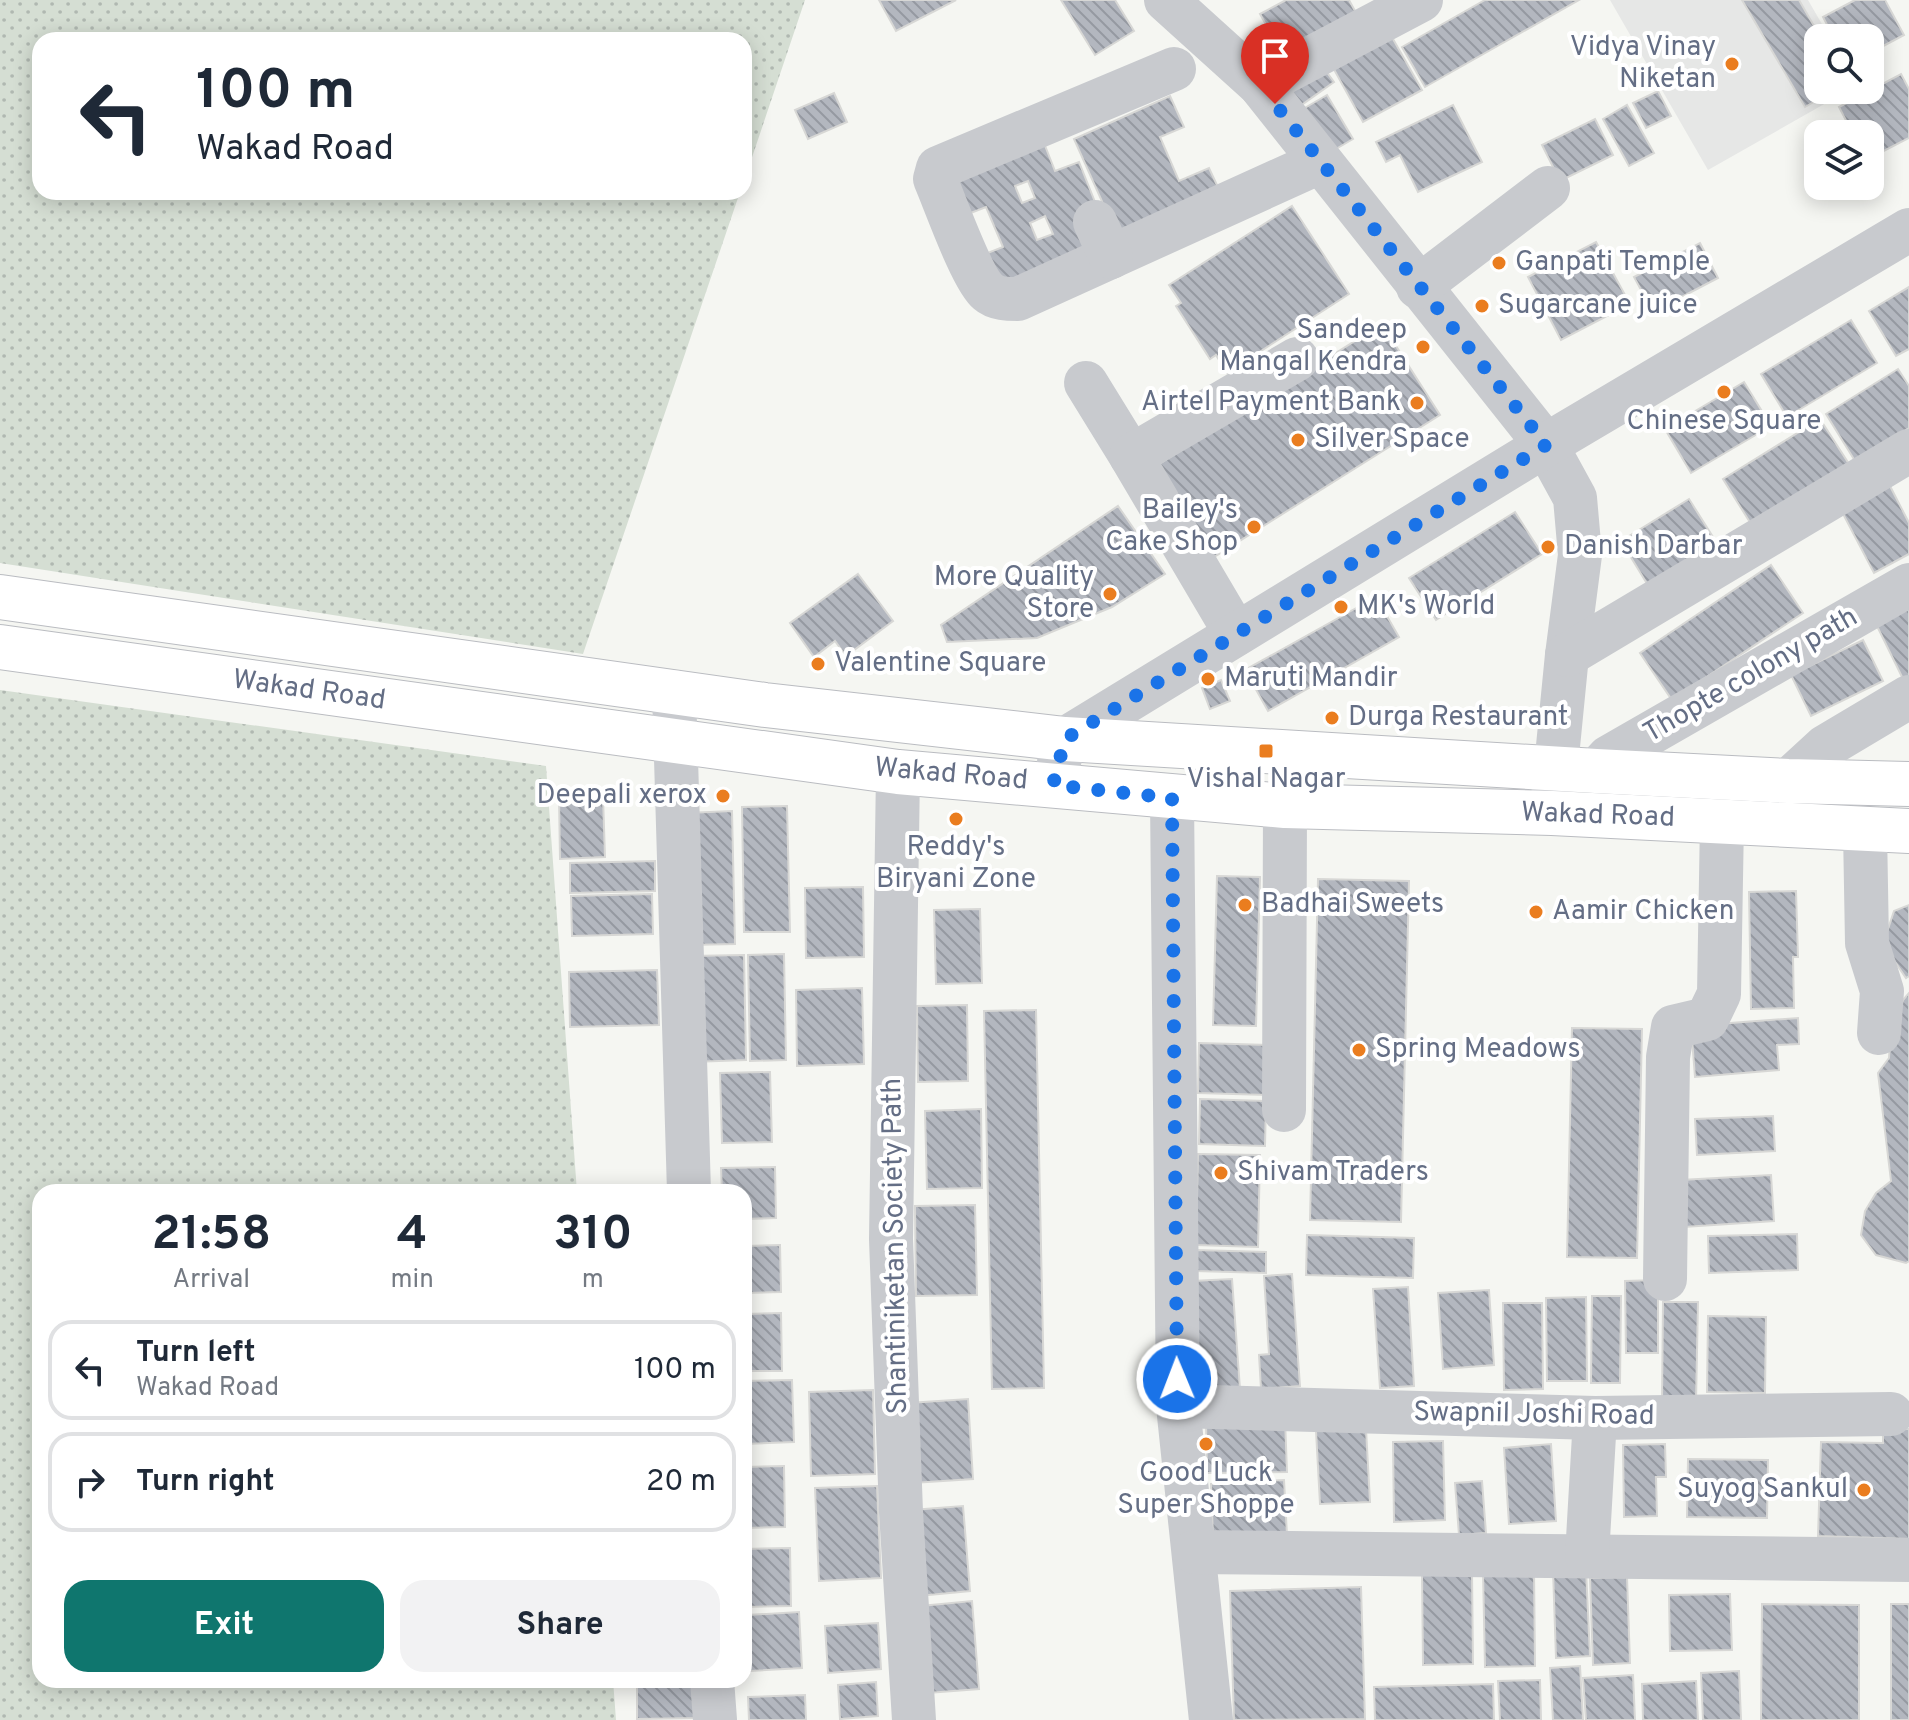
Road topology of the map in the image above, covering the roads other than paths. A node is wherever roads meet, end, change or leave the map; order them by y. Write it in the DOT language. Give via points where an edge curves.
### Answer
graph roads {
  1 [pos="1166,0"];
  2 [pos="1421,0"];
  3 [pos="1174,69"];
  4 [pos="1260,85"];
  5 [pos="1320,162"];
  6 [pos="1548,188"];
  7 [pos="1909,230"];
  8 [pos="1418,287"];
  9 [pos="1297,359"];
  10 [pos="1086,383"];
  11 [pos="1546,445"];
  12 [pos="1909,451"];
  13 [pos="1131,456"];
  14 [pos="1909,585"];
  15 [pos="0,597"];
  16 [pos="1236,634"];
  17 [pos="0,647"];
  18 [pos="1567,655"];
  19 [pos="674,692"];
  20 [pos="1909,697"];
  21 [pos="1065,739"];
  22 [pos="674,742"];
  23 [pos="1575,769"];
  24 [pos="898,772"];
  25 [pos="1788,781"];
  26 [pos="1909,784"];
  27 [pos="1053,785"];
  28 [pos="1172,798"];
  29 [pos="1285,806"];
  30 [pos="1552,813"];
  31 [pos="1722,821"];
  32 [pos="1865,830"];
  33 [pos="1909,831"];
  34 [pos="1879,1033"];
  35 [pos="1284,1110"];
  36 [pos="689,1184"];
  37 [pos="1665,1279"];
  38 [pos="1178,1406"];
  39 [pos="1891,1414"];
  40 [pos="1595,1418"];
  41 [pos="1194,1552"];
  42 [pos="1587,1556"];
  43 [pos="1909,1560"];
  44 [pos="713,1688"];
  45 [pos="715,1720"];
  46 [pos="914,1720"];
  47 [pos="1211,1720"];
  1 -- 4 [label="street"];
  2 -- 4 [label="street"];
  3 -- 5 [label="street" via="1059,135 938,168 935,179 988,292 1018,299 1103,239"];
  4 -- 5 [label="street"];
  5 -- 8 [label="street"];
  6 -- 8 [label="street"];
  7 -- 11 [label="street"];
  8 -- 11 [label="street"];
  9 -- 13 [label="street"];
  10 -- 13 [label="street"];
  11 -- 16 [label="street"];
  11 -- 18 [label="street" via="1575,498 1580,555"];
  12 -- 18 [label="street"];
  13 -- 16 [label="street"];
  14 -- 23 [label="street, Thopte colony path" via="1609,757"];
  15 -- 19 [label="main road, Wakad Road"];
  16 -- 21 [label="street"];
  17 -- 22 [label="main road, Wakad Road"];
  18 -- 23 [label="street"];
  19 -- 21 [label="main road, Wakad Road"];
  19 -- 22 [label="street"];
  20 -- 25 [label="street" via="1825,747"];
  21 -- 23 [label="main road, Wakad Road"];
  21 -- 27 [label="street"];
  22 -- 24 [label="main road, Wakad Road"];
  22 -- 36 [label="street"];
  23 -- 25 [label="main road, Wakad Road"];
  23 -- 30 [label="street"];
  24 -- 27 [label="main road, Wakad Road"];
  24 -- 46 [label="street, Shantiniketan Society Path" via="891,1239"];
  25 -- 26 [label="main road, Wakad Road"];
  27 -- 28 [label="main road, Wakad Road"];
  28 -- 29 [label="main road, Wakad Road"];
  28 -- 38 [label="street"];
  29 -- 30 [label="main road, Wakad Road"];
  29 -- 35 [label="street"];
  30 -- 31 [label="main road, Wakad Road"];
  31 -- 32 [label="main road, Wakad Road"];
  31 -- 37 [label="street" via="1719,994 1707,1019 1673,1027 1668,1057"];
  32 -- 33 [label="main road, Wakad Road"];
  32 -- 34 [label="street" via="1867,943 1882,991"];
  38 -- 40 [label="street, Swapnil Joshi Road"];
  38 -- 41 [label="street"];
  39 -- 40 [label="street, Swapnil Joshi Road"];
  40 -- 42 [label="street"];
  41 -- 42 [label="street"];
  41 -- 47 [label="street"];
  42 -- 43 [label="street"];
  44 -- 45 [label="street"];
}
